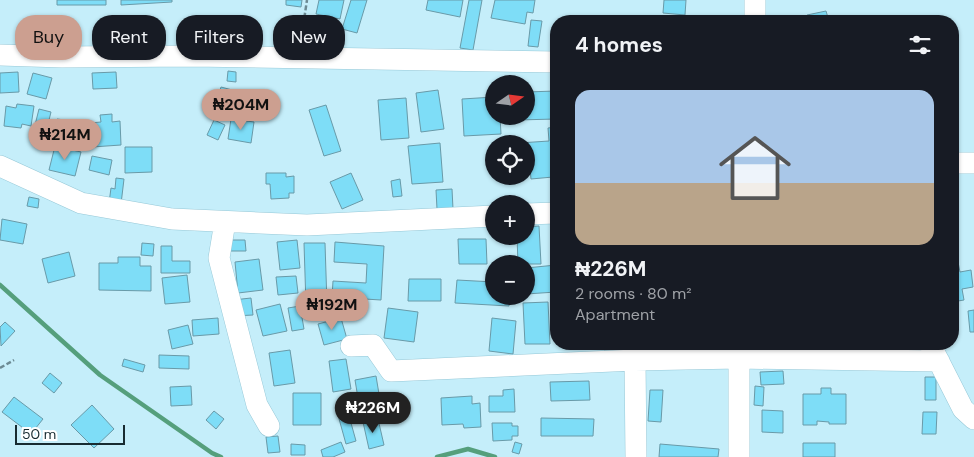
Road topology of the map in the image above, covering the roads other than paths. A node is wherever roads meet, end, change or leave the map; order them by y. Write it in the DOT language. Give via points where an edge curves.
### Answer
graph roads {
  1 [pos="755,0"];
  2 [pos="755,15"];
  3 [pos="0,55"];
  4 [pos="550,62"];
  5 [pos="959,163"];
  6 [pos="974,163"];
  7 [pos="0,166"];
  8 [pos="535,214"];
  9 [pos="550,214"];
  10 [pos="485,216"];
  11 [pos="225,222"];
  12 [pos="351,346"];
  13 [pos="739,351"];
  14 [pos="935,352"];
  15 [pos="635,360"];
  16 [pos="974,419"];
  17 [pos="269,426"];
  18 [pos="636,457"];
  19 [pos="739,457"];
  1 -- 2 [label="street"];
  3 -- 4 [label="street"];
  5 -- 6 [label="street"];
  7 -- 11 [label="street" via="81,203 172,219"];
  8 -- 9 [label="street"];
  10 -- 11 [label="street" via="306,225"];
  11 -- 17 [label="street" via="219,258 257,405"];
  12 -- 15 [label="street" via="373,345 391,372"];
  13 -- 14 [label="street"];
  13 -- 15 [label="street"];
  13 -- 19 [label="street"];
  14 -- 16 [label="street" via="963,409"];
  15 -- 18 [label="street"];
}
